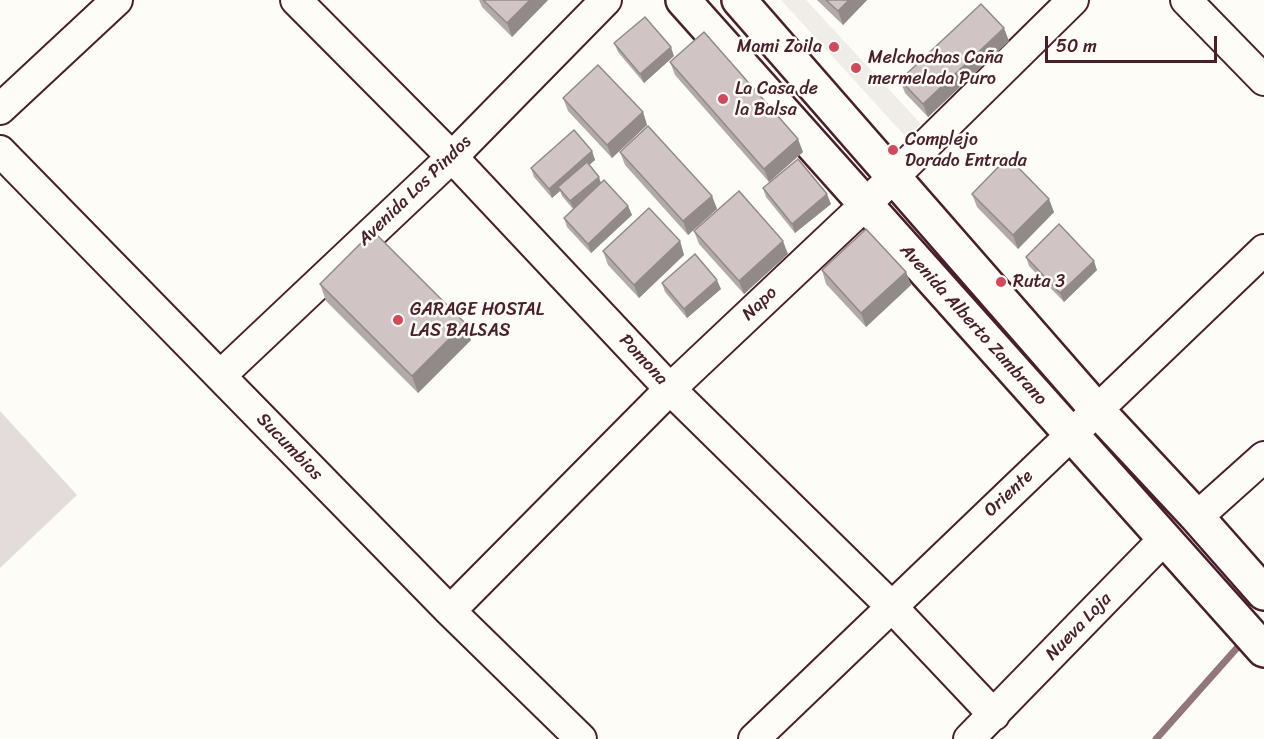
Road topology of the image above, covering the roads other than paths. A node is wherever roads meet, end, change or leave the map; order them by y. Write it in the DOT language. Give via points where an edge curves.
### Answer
graph roads {
  1 [pos="117,0"];
  2 [pos="296,0"];
  3 [pos="606,0"];
  4 [pos="683,0"];
  5 [pos="739,0"];
  6 [pos="1073,0"];
  7 [pos="1186,0"];
  8 [pos="1264,80"];
  9 [pos="0,109"];
  10 [pos="0,150"];
  11 [pos="452,157"];
  12 [pos="894,176"];
  13 [pos="865,204"];
  14 [pos="1264,250"];
  15 [pos="220,376"];
  16 [pos="670,389"];
  17 [pos="1098,411"];
  18 [pos="1071,435"];
  19 [pos="1264,457"];
  20 [pos="1197,517"];
  21 [pos="1165,538"];
  22 [pos="1264,593"];
  23 [pos="891,606"];
  24 [pos="450,611"];
  25 [pos="1264,650"];
  26 [pos="994,715"];
  27 [pos="581,739"];
  28 [pos="754,739"];
  29 [pos="969,739"];
  1 -- 9 [label="street"];
  2 -- 11 [label="street, Pomona"];
  3 -- 11 [label="street, Avenida Los Pindos"];
  4 -- 13 [label="highway, Avenida Alberto Zambrano"];
  5 -- 12 [label="highway, Avenida Alberto Zambrano"];
  6 -- 12 [label="street, Napo"];
  7 -- 8 [label="street"];
  10 -- 15 [label="street, Sucumbios"];
  11 -- 15 [label="street, Avenida Los Pindos"];
  11 -- 16 [label="street, Pomona"];
  12 -- 13 [label="street, Napo"];
  12 -- 17 [label="highway, Avenida Alberto Zambrano"];
  13 -- 16 [label="street, Napo"];
  13 -- 18 [label="highway, Avenida Alberto Zambrano"];
  14 -- 17 [label="street, Oriente"];
  15 -- 24 [label="street, Sucumbios"];
  16 -- 23 [label="street, Pomona"];
  16 -- 24 [label="street, Napo"];
  17 -- 18 [label="street, Oriente"];
  17 -- 20 [label="highway, Avenida Alberto Zambrano"];
  18 -- 21 [label="highway, Avenida Alberto Zambrano"];
  18 -- 23 [label="street, Oriente"];
  19 -- 20 [label="street"];
  20 -- 22 [label="highway, Avenida Alberto Zambrano"];
  21 -- 25 [label="highway, Avenida Alberto Zambrano"];
  21 -- 26 [label="street, Nueva Loja"];
  23 -- 26 [label="street, Pomona"];
  23 -- 28 [label="street, Oriente"];
  24 -- 27 [label="street, Sucumbios"];
  26 -- 29 [label="street, Nueva Loja"];
}
